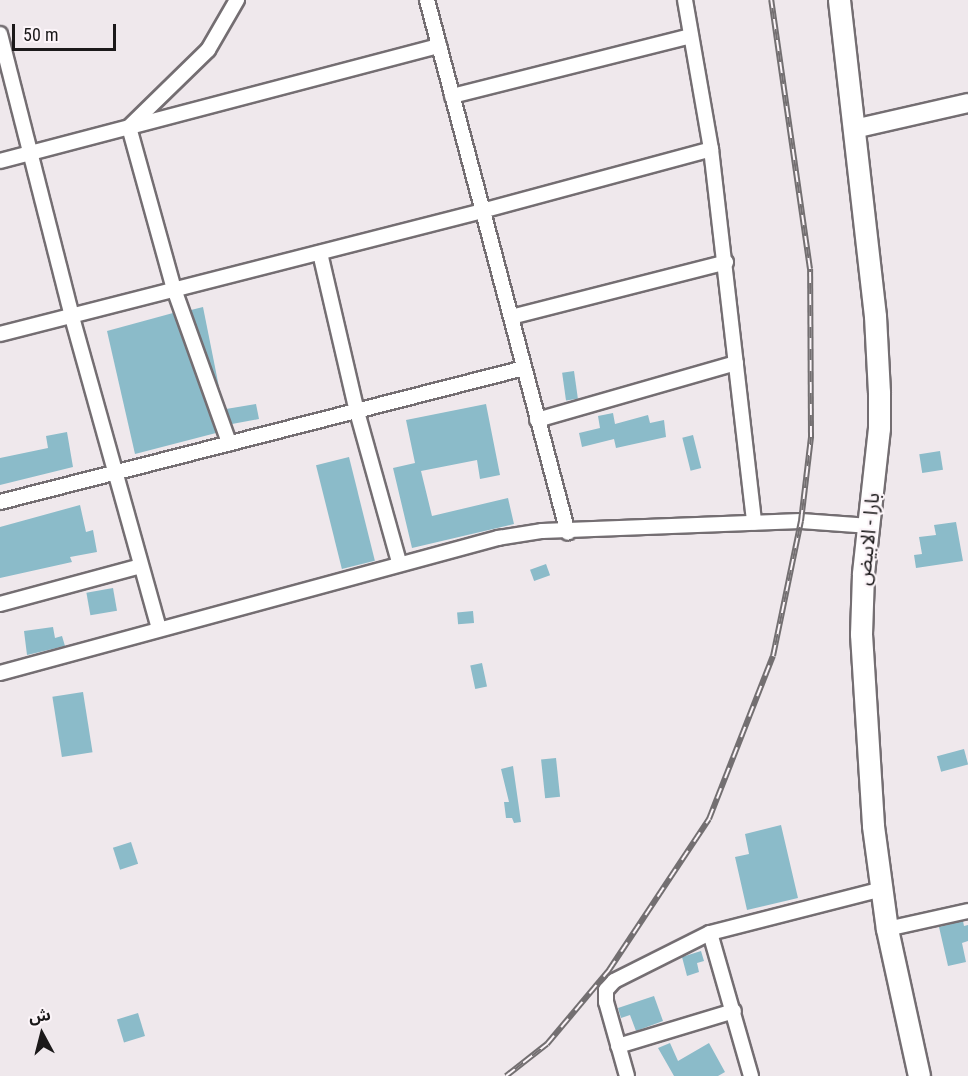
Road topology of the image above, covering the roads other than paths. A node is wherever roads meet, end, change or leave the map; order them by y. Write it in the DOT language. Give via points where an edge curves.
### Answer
graph roads {
  1 [pos="237,0"];
  2 [pos="427,0"];
  3 [pos="685,0"];
  4 [pos="839,0"];
  5 [pos="0,34"];
  6 [pos="691,36"];
  7 [pos="439,46"];
  8 [pos="452,96"];
  9 [pos="968,103"];
  10 [pos="129,127"];
  11 [pos="854,129"];
  12 [pos="711,149"];
  13 [pos="30,153"];
  14 [pos="0,161"];
  15 [pos="483,212"];
  16 [pos="320,253"];
  17 [pos="726,262"];
  18 [pos="174,289"];
  19 [pos="72,317"];
  20 [pos="511,317"];
  21 [pos="0,334"];
  22 [pos="736,363"];
  23 [pos="524,368"];
  24 [pos="356,408"];
  25 [pos="537,420"];
  26 [pos="229,443"];
  27 [pos="116,473"];
  28 [pos="0,502"];
  29 [pos="754,523"];
  30 [pos="870,526"];
  31 [pos="568,532"];
  32 [pos="399,562"];
  33 [pos="141,566"];
  34 [pos="0,604"];
  35 [pos="159,628"];
  36 [pos="0,673"];
  37 [pos="882,889"];
  38 [pos="968,911"];
  39 [pos="887,929"];
  40 [pos="710,933"];
  41 [pos="734,1011"];
  42 [pos="618,1046"];
  43 [pos="627,1076"];
  44 [pos="751,1076"];
  45 [pos="919,1076"];
  1 -- 10 [label="street" via="208,50"];
  2 -- 7 [label="street"];
  3 -- 6 [label="street"];
  4 -- 11 [label="main road, بارا - الابيض"];
  5 -- 13 [label="street"];
  6 -- 8 [label="street"];
  6 -- 12 [label="street"];
  7 -- 8 [label="street"];
  7 -- 10 [label="street"];
  8 -- 15 [label="street"];
  9 -- 11 [label="street"];
  10 -- 13 [label="street"];
  10 -- 18 [label="street"];
  11 -- 30 [label="main road, بارا - الابيض" via="875,316 879,392"];
  12 -- 15 [label="street"];
  12 -- 17 [label="street"];
  13 -- 14 [label="street"];
  13 -- 19 [label="street"];
  15 -- 16 [label="street"];
  15 -- 20 [label="street"];
  16 -- 18 [label="street"];
  16 -- 24 [label="street"];
  17 -- 20 [label="street"];
  17 -- 22 [label="street"];
  18 -- 19 [label="street"];
  18 -- 26 [label="street"];
  19 -- 21 [label="street"];
  19 -- 27 [label="street"];
  20 -- 23 [label="street"];
  22 -- 25 [label="street"];
  22 -- 29 [label="street"];
  23 -- 24 [label="street"];
  23 -- 25 [label="street"];
  24 -- 26 [label="street"];
  24 -- 32 [label="street"];
  25 -- 31 [label="street"];
  26 -- 27 [label="street"];
  27 -- 28 [label="street"];
  27 -- 33 [label="street"];
  29 -- 30 [label="street"];
  29 -- 31 [label="street"];
  30 -- 37 [label="main road, بارا - الابيض" via="861,634 872,816"];
  31 -- 32 [label="street" via="542,531 498,538"];
  32 -- 35 [label="street"];
  33 -- 34 [label="street"];
  33 -- 35 [label="street"];
  35 -- 36 [label="street"];
  37 -- 39 [label="main road, بارا - الابيض"];
  37 -- 40 [label="street"];
  38 -- 39 [label="street"];
  39 -- 45 [label="main road, بارا - الابيض"];
  40 -- 41 [label="street"];
  40 -- 42 [label="street" via="614,981 606,990"];
  41 -- 42 [label="street"];
  41 -- 44 [label="street"];
  42 -- 43 [label="street"];
}
